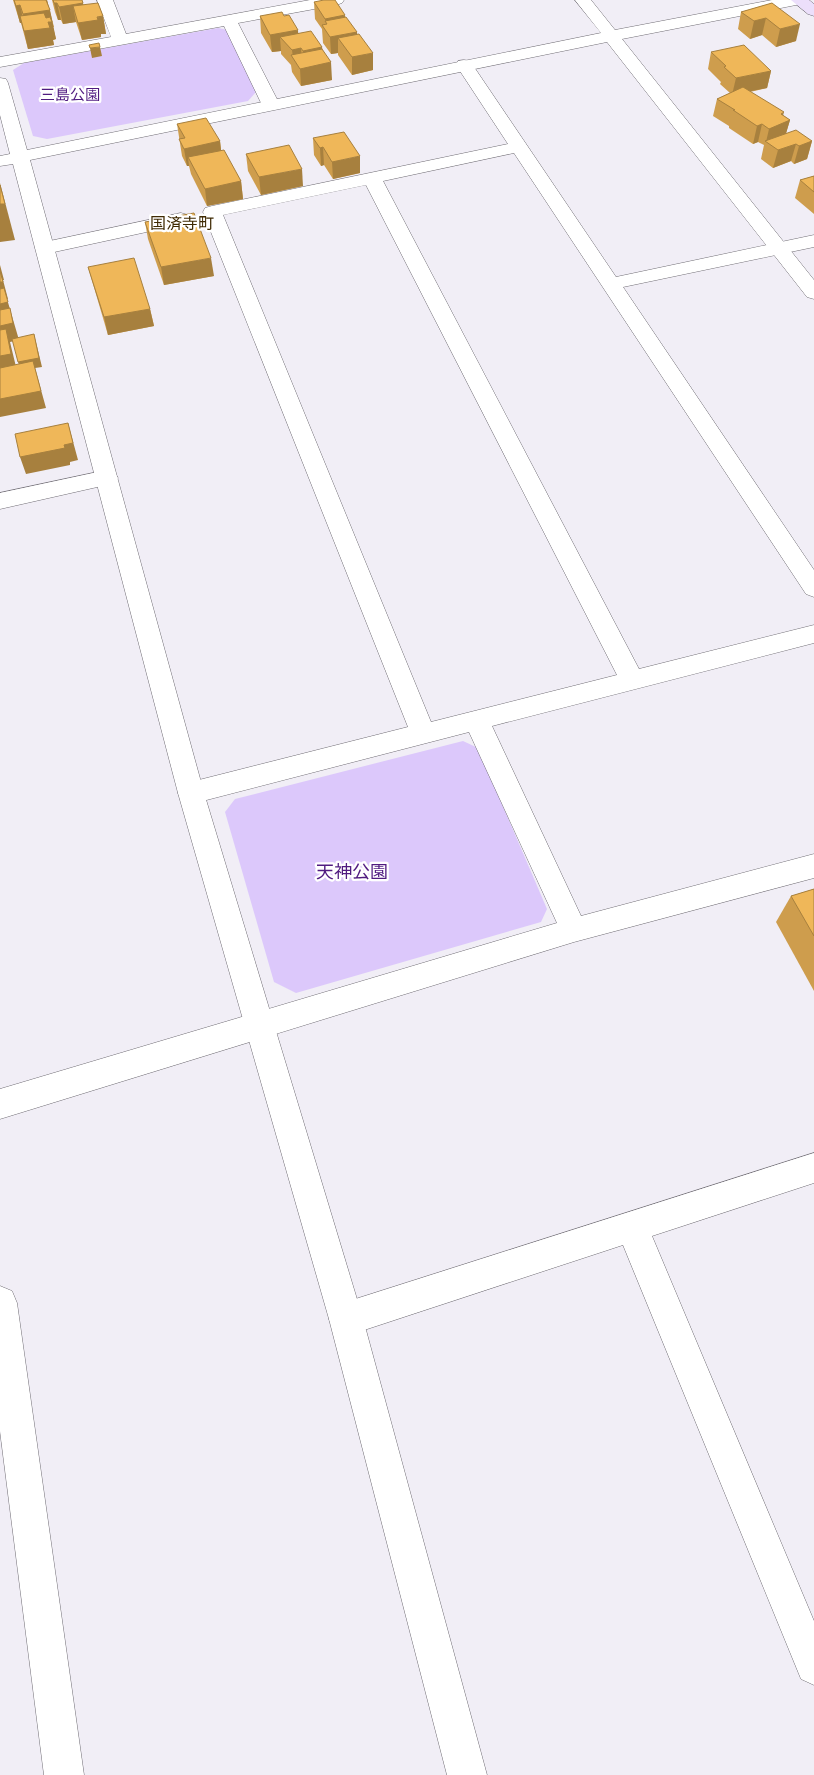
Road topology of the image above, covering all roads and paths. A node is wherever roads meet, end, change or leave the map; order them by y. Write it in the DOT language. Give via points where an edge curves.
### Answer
graph roads {
  1 [pos="105,0"];
  2 [pos="336,0"];
  3 [pos="583,0"];
  4 [pos="798,0"];
  5 [pos="259,7"];
  6 [pos="814,11"];
  7 [pos="229,20"];
  8 [pos="612,36"];
  9 [pos="120,39"];
  10 [pos="0,62"];
  11 [pos="464,65"];
  12 [pos="0,83"];
  13 [pos="271,104"];
  14 [pos="519,147"];
  15 [pos="10,159"];
  16 [pos="372,178"];
  17 [pos="212,212"];
  18 [pos="814,242"];
  19 [pos="45,248"];
  20 [pos="779,249"];
  21 [pos="611,284"];
  22 [pos="814,293"];
  23 [pos="107,478"];
  24 [pos="0,501"];
  25 [pos="814,588"];
  26 [pos="814,634"];
  27 [pos="632,680"];
  28 [pos="476,720"];
  29 [pos="423,734"];
  30 [pos="191,792"];
  31 [pos="814,866"];
  32 [pos="574,930"];
  33 [pos="258,1026"];
  34 [pos="0,1104"];
  35 [pos="814,1168"];
  36 [pos="632,1227"];
  37 [pos="0,1303"];
  38 [pos="346,1319"];
  39 [pos="814,1666"];
  40 [pos="64,1775"];
  41 [pos="467,1775"];
  1 -- 9 [label="street"];
  2 -- 5 [label="street"];
  3 -- 8 [label="street"];
  4 -- 6 [label="main road"];
  4 -- 8 [label="street"];
  5 -- 7 [label="street"];
  7 -- 9 [label="street"];
  7 -- 13 [label="street"];
  8 -- 11 [label="street"];
  8 -- 20 [label="street"];
  9 -- 10 [label="street"];
  11 -- 13 [label="street"];
  11 -- 14 [label="street"];
  12 -- 15 [label="street"];
  13 -- 15 [label="street"];
  14 -- 16 [label="street"];
  14 -- 21 [label="street"];
  15 -- 19 [label="street"];
  16 -- 17 [label="street"];
  16 -- 27 [label="street"];
  17 -- 19 [label="street"];
  17 -- 29 [label="street"];
  18 -- 20 [label="street"];
  19 -- 23 [label="street"];
  20 -- 21 [label="street"];
  20 -- 22 [label="street"];
  21 -- 25 [label="street"];
  23 -- 24 [label="street"];
  23 -- 30 [label="street"];
  26 -- 27 [label="street"];
  27 -- 28 [label="street"];
  28 -- 29 [label="street"];
  28 -- 32 [label="street"];
  29 -- 30 [label="street"];
  30 -- 33 [label="street"];
  31 -- 32 [label="street"];
  32 -- 33 [label="street"];
  33 -- 34 [label="street"];
  33 -- 38 [label="street"];
  35 -- 36 [label="street"];
  36 -- 38 [label="street"];
  36 -- 39 [label="street"];
  37 -- 40 [label="street"];
  38 -- 41 [label="street"];
}
